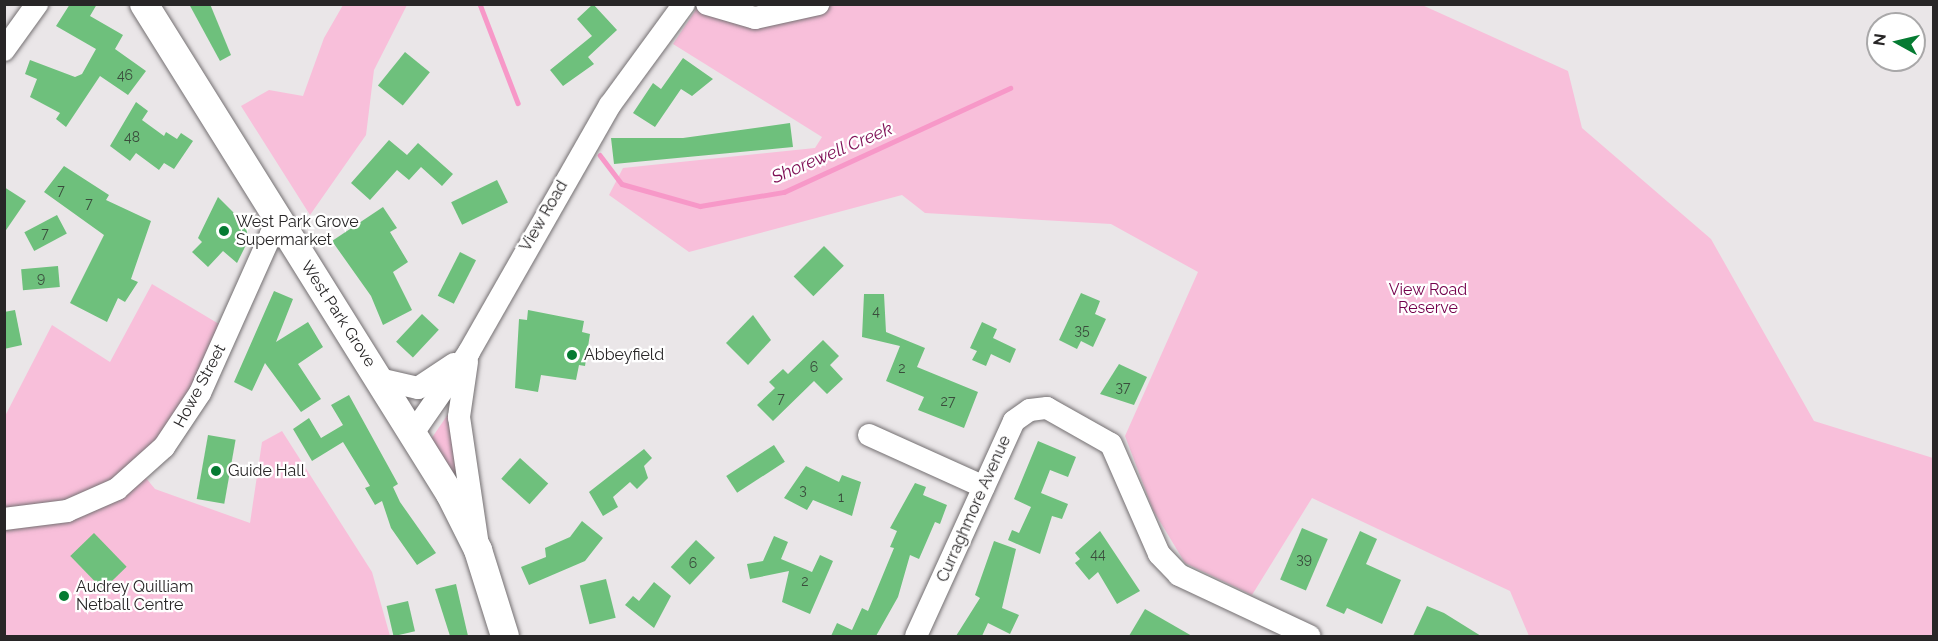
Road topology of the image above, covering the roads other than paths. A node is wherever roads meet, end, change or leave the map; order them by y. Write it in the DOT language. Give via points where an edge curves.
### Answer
graph roads {
  1 [pos="36,4"];
  2 [pos="144,4"];
  3 [pos="684,4"];
  4 [pos="707,4"];
  5 [pos="818,4"];
  6 [pos="4,50"];
  7 [pos="280,225"];
  8 [pos="469,352"];
  9 [pos="379,379"];
  10 [pos="413,433"];
  11 [pos="869,435"];
  12 [pos="984,487"];
  13 [pos="4,519"];
  14 [pos="478,550"];
  15 [pos="505,636"];
  16 [pos="916,636"];
  17 [pos="1309,636"];
  1 -- 6 [label="street"];
  2 -- 7 [label="main road, West Park Grove"];
  3 -- 8 [label="street, View Road" via="610,105"];
  4 -- 5 [label="street" via="755,18"];
  7 -- 9 [label="main road, West Park Grove"];
  7 -- 13 [label="street, Howe Street" via="271,234 200,393 164,447 117,489 67,512"];
  8 -- 9 [label="street" via="418,388"];
  8 -- 10 [label="street, View Road"];
  8 -- 14 [label="street" via="459,417 478,518"];
  9 -- 10 [label="main road, West Park Grove"];
  10 -- 14 [label="main road, West Park Grove"];
  11 -- 12 [label="street"];
  12 -- 16 [label="street, Curraghmore Avenue"];
  12 -- 17 [label="street, Curraghmore Avenue" via="1014,421 1030,410 1047,408 1084,425 1111,444 1158,554 1179,575"];
  14 -- 15 [label="main road, West Park Grove"];
}
